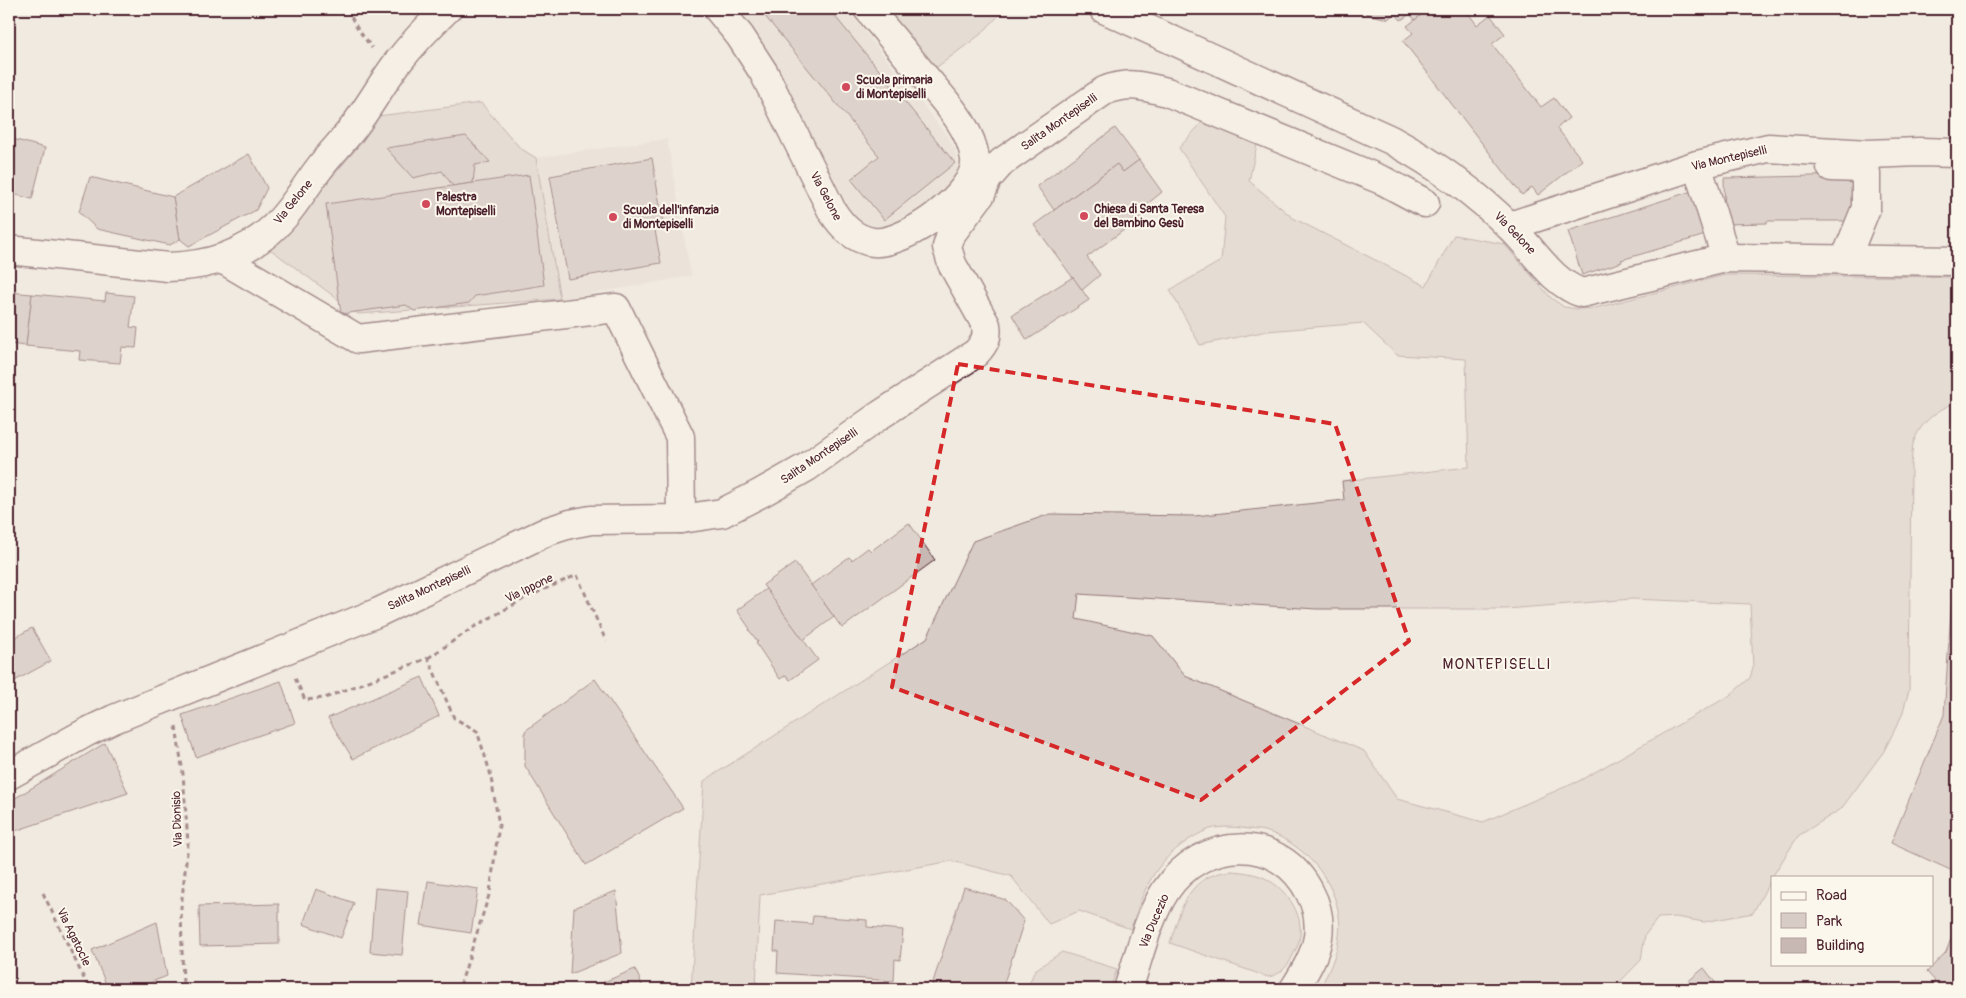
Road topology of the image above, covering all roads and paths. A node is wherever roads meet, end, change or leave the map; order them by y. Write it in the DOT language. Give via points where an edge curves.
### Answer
graph roads {
  1 [pos="347,9"];
  2 [pos="447,9"];
  3 [pos="718,9"];
  4 [pos="868,9"];
  5 [pos="1104,9"];
  6 [pos="398,62"];
  7 [pos="1748,151"];
  8 [pos="1957,154"];
  9 [pos="1697,164"];
  10 [pos="979,177"];
  11 [pos="1425,203"];
  12 [pos="1510,226"];
  13 [pos="9,250"];
  14 [pos="1726,258"];
  15 [pos="222,259"];
  16 [pos="1845,260"];
  17 [pos="1957,261"];
  18 [pos="681,519"];
  19 [pos="606,641"];
  20 [pos="265,658"];
  21 [pos="428,658"];
  22 [pos="151,704"];
  23 [pos="9,775"];
  24 [pos="43,893"];
  25 [pos="89,989"];
  26 [pos="183,989"];
  27 [pos="459,989"];
  28 [pos="1128,989"];
  29 [pos="1294,989"];
  1 -- 6 [label="path" via="378,57 386,49"];
  2 -- 6 [label="street, Via Gelone"];
  3 -- 10 [label="street, Via Gelone" via="752,54 832,211 851,233 874,242 899,238 928,222"];
  4 -- 10 [label="street, Via Gelone" via="962,126 971,142"];
  5 -- 12 [label="street, Via Gelone" via="1414,152"];
  6 -- 15 [label="street, Via Gelone" via="353,128 290,210 249,246"];
  7 -- 8 [label="street, Via Montepiselli" via="1768,148 1868,154"];
  7 -- 9 [label="street, Via Montepiselli"];
  7 -- 16 [label="street" via="1757,166 1861,168 1866,174 1866,208"];
  9 -- 12 [label="street, Via Montepiselli"];
  9 -- 14 [label="street"];
  10 -- 11 [label="street, Salita Montepiselli" via="1104,91 1130,84 1167,92 1384,181"];
  10 -- 18 [label="street, Salita Montepiselli" via="981,194 951,234 947,247 952,264 986,325 988,335 983,345 976,353 807,467 762,493 722,512"];
  12 -- 14 [label="street, Via Gelone" via="1560,281 1582,293"];
  13 -- 15 [label="street, Via Gelone" via="168,267 191,267"];
  14 -- 16 [label="street, Via Gelone"];
  15 -- 18 [label="street" via="358,339 616,308 680,437"];
  16 -- 17 [label="street, Via Gelone"];
  18 -- 20 [label="street, Salita Montepiselli" via="615,518 570,524 548,531 379,612"];
  19 -- 21 [label="path, Via Ippone" via="577,575 529,596"];
  20 -- 21 [label="path" via="271,671 289,664 305,700 325,698"];
  20 -- 22 [label="street, Salita Montepiselli"];
  21 -- 27 [label="path" via="454,718 477,731 490,772 499,825 490,892"];
  22 -- 23 [label="street, Salita Montepiselli" via="87,732"];
  22 -- 26 [label="path, Via Dionisio" via="155,719 173,713 183,774 188,843 181,908"];
  24 -- 25 [label="path, Via Agatocle"];
  28 -- 29 [label="street, Via Ducezio" via="1167,889 1191,863 1220,850 1238,848 1251,848 1279,859 1300,877 1313,898 1318,937 1314,952"];
}
